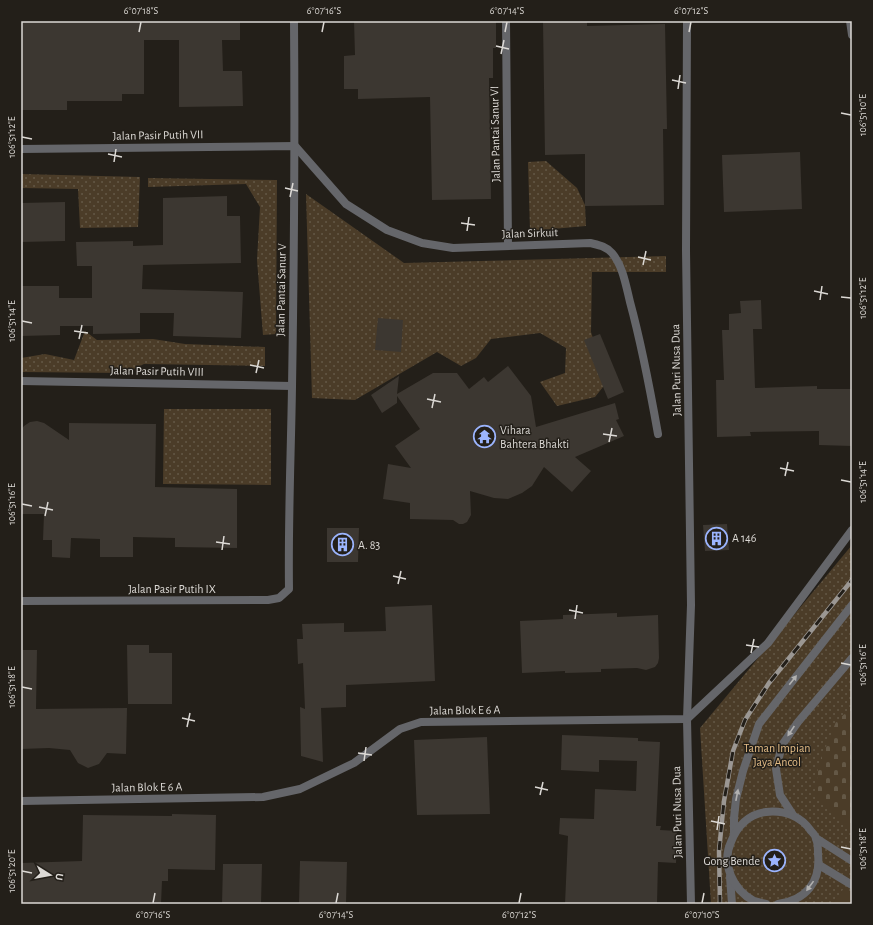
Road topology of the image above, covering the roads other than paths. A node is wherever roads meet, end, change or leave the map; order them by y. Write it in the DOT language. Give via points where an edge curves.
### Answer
graph roads {
  1 [pos="294,21"];
  2 [pos="506,21"];
  3 [pos="687,21"];
  4 [pos="850,21"];
  5 [pos="852,35"];
  6 [pos="295,146"];
  7 [pos="21,149"];
  8 [pos="508,246"];
  9 [pos="21,381"];
  10 [pos="292,386"];
  11 [pos="658,434"];
  12 [pos="852,530"];
  13 [pos="288,558"];
  14 [pos="21,601"];
  15 [pos="852,605"];
  16 [pos="852,658"];
  17 [pos="687,719"];
  18 [pos="21,801"];
  19 [pos="793,815"];
  20 [pos="734,834"];
  21 [pos="816,838"];
  22 [pos="852,861"];
  23 [pos="819,865"];
  24 [pos="730,876"];
  25 [pos="852,885"];
  26 [pos="755,903"];
  27 [pos="691,904"];
  28 [pos="732,904"];
  29 [pos="766,904"];
  30 [pos="778,904"];
  1 -- 6 [label="street, Jalan Pantai Sanur V"];
  2 -- 8 [label="street, Jalan Pantai Sanur VI"];
  3 -- 17 [label="street, Jalan Puri Nusa Dua" via="686,250 691,605"];
  4 -- 5 [label="street"];
  6 -- 7 [label="street, Jalan Pasir Putih VII"];
  6 -- 8 [label="street, Jalan Sirkuit" via="346,204 387,230 422,243 453,248"];
  6 -- 10 [label="street, Jalan Pantai Sanur V"];
  8 -- 11 [label="street, Jalan Sirkuit" via="590,243 612,252 623,276 637,327"];
  9 -- 10 [label="street, Jalan Pasir Putih VIII"];
  10 -- 13 [label="street, Jalan Pantai Sanur V"];
  12 -- 17 [label="street" via="768,643"];
  13 -- 14 [label="street, Jalan Pasir Putih IX" via="289,589 279,598 268,600"];
  20 -- 15 [label="street, one-way" via="736,799 742,771 759,724"];
  16 -- 19 [label="street, one-way" via="782,745 776,769 780,795"];
  17 -- 18 [label="street, Jalan Blok E 6 A" via="421,722 400,729 354,762 300,789 263,797"];
  17 -- 27 [label="street, Jalan Puri Nusa Dua"];
  19 -- 20 [label="street" via="777,811 760,813 742,823"];
  19 -- 21 [label="street" via="807,824"];
  20 -- 24 [label="street" via="728,847 727,862"];
  21 -- 22 [label="street"];
  21 -- 23 [label="street"];
  23 -- 25 [label="street"];
  23 -- 30 [label="street, one-way" via="818,874 808,890 791,902"];
  24 -- 26 [label="street" via="742,893"];
  24 -- 28 [label="street"];
  26 -- 29 [label="street"];
}
